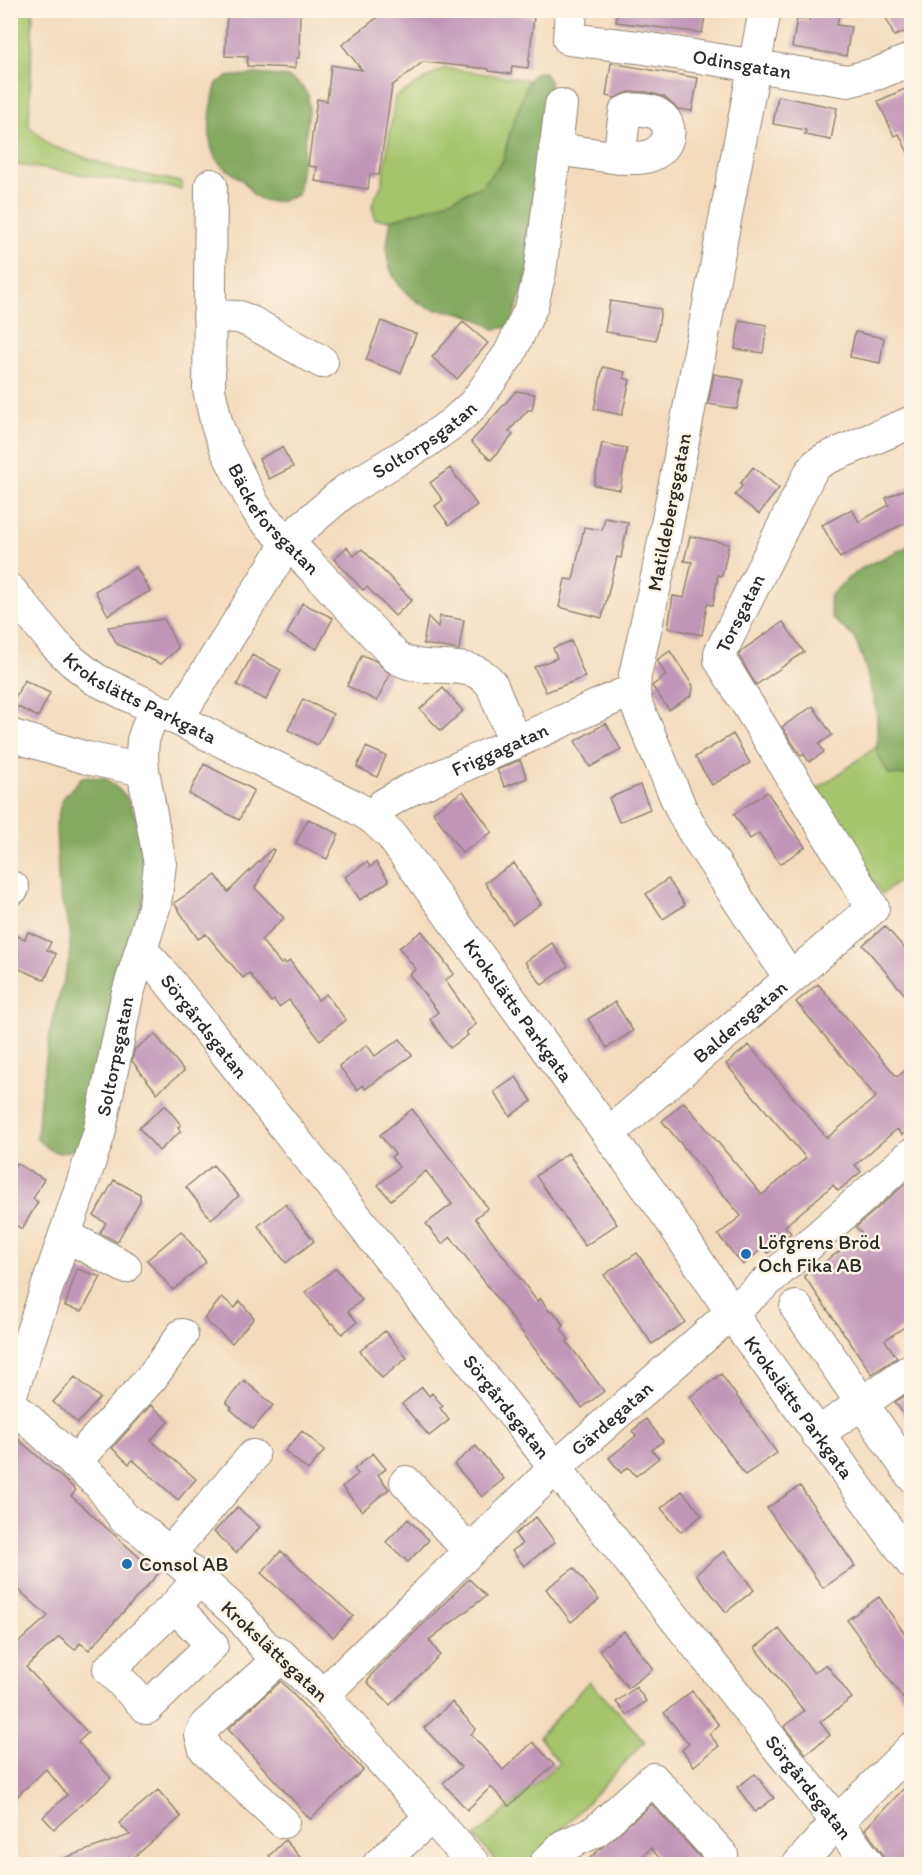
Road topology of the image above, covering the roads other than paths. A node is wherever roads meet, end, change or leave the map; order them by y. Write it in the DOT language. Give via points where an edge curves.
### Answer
graph roads {
  1 [pos="765,10"];
  2 [pos="570,25"];
  3 [pos="912,58"];
  4 [pos="753,67"];
  5 [pos="561,105"];
  6 [pos="555,149"];
  7 [pos="619,158"];
  8 [pos="211,185"];
  9 [pos="209,316"];
  10 [pos="322,362"];
  11 [pos="912,422"];
  12 [pos="288,544"];
  13 [pos="10,590"];
  14 [pos="634,692"];
  15 [pos="165,714"];
  16 [pos="10,735"];
  17 [pos="516,743"];
  18 [pos="143,770"];
  19 [pos="372,818"];
  20 [pos="873,908"];
  21 [pos="140,953"];
  22 [pos="790,978"];
  23 [pos="609,1133"];
  24 [pos="912,1154"];
  25 [pos="65,1235"];
  26 [pos="125,1267"];
  27 [pos="796,1307"];
  28 [pos="731,1312"];
  29 [pos="182,1335"];
  30 [pos="912,1369"];
  31 [pos="10,1397"];
  32 [pos="10,1403"];
  33 [pos="862,1403"];
  34 [pos="817,1434"];
  35 [pos="253,1456"];
  36 [pos="74,1463"];
  37 [pos="555,1468"];
  38 [pos="912,1476"];
  39 [pos="406,1482"];
  40 [pos="469,1551"];
  41 [pos="169,1554"];
  42 [pos="912,1563"];
  43 [pos="198,1579"];
  44 [pos="175,1606"];
  45 [pos="282,1656"];
  46 [pos="323,1695"];
  47 [pos="912,1748"];
  48 [pos="432,1816"];
  49 [pos="283,1822"];
  50 [pos="837,1822"];
  51 [pos="722,1855"];
  52 [pos="379,1864"];
  53 [pos="474,1864"];
  54 [pos="545,1864"];
  55 [pos="799,1864"];
  56 [pos="868,1864"];
  1 -- 4 [label="street, Matildebergsgatan"];
  2 -- 4 [label="street, Odinsgatan" via="638,47"];
  3 -- 4 [label="street, Odinsgatan" via="848,81"];
  4 -- 14 [label="street, Matildebergsgatan"];
  5 -- 6 [label="street, Soltorpsgatan"];
  6 -- 7 [label="street"];
  6 -- 12 [label="street, Soltorpsgatan" via="540,272 532,305 498,372 474,404 454,422 345,491"];
  8 -- 9 [label="street, Bäckeforsgatan"];
  9 -- 10 [label="street" via="239,317"];
  9 -- 12 [label="street, Bäckeforsgatan" via="209,390 217,425 254,506"];
  11 -- 20 [label="street, Torsgatan" via="816,465 720,653 720,660"];
  12 -- 15 [label="street, Soltorpsgatan"];
  12 -- 17 [label="street, Bäckeforsgatan" via="396,657 417,666 470,669 487,678"];
  13 -- 15 [label="street, Krokslätts Parkgata" via="72,661 102,684"];
  14 -- 17 [label="street, Friggagatan"];
  14 -- 22 [label="street, Matildebergsgatan" via="662,766 693,831"];
  15 -- 18 [label="street, Soltorpsgatan" via="143,740"];
  15 -- 19 [label="street, Krokslätts Parkgata"];
  16 -- 18 [label="street"];
  17 -- 19 [label="street, Friggagatan" via="407,791"];
  18 -- 21 [label="street, Soltorpsgatan" via="160,864 155,904"];
  19 -- 23 [label="street, Krokslätts Parkgata" via="408,855"];
  20 -- 22 [label="street, Baldersgatan"];
  21 -- 25 [label="street, Soltorpsgatan" via="127,996 99,1134"];
  21 -- 37 [label="street, Sörgårdsgatan" via="160,970"];
  22 -- 23 [label="street, Baldersgatan"];
  23 -- 28 [label="street, Krokslätts Parkgata"];
  24 -- 28 [label="street, Gärdegatan"];
  25 -- 26 [label="street"];
  25 -- 31 [label="street, Soltorpsgatan"];
  27 -- 33 [label="street"];
  28 -- 34 [label="street, Krokslätts Parkgata"];
  28 -- 37 [label="street, Gärdegatan"];
  29 -- 36 [label="street" via="152,1377"];
  30 -- 33 [label="street"];
  32 -- 36 [label="street, Krokslättsgatan"];
  33 -- 34 [label="street"];
  33 -- 38 [label="street"];
  34 -- 42 [label="street, Krokslätts Parkgata"];
  35 -- 41 [label="street"];
  36 -- 41 [label="street, Krokslättsgatan" via="100,1485 124,1518"];
  37 -- 40 [label="street, Gärdegatan"];
  37 -- 50 [label="street, Sörgårdsgatan"];
  39 -- 40 [label="street"];
  40 -- 46 [label="street, Gärdegatan"];
  41 -- 43 [label="street, Krokslättsgatan"];
  43 -- 44 [label="street"];
  43 -- 45 [label="street, Krokslättsgatan" via="239,1616 265,1647"];
  45 -- 46 [label="street, Krokslättsgatan"];
  45 -- 49 [label="street" via="206,1725 201,1735 205,1749"];
  46 -- 48 [label="street, Krokslättsgatan"];
  47 -- 50 [label="street"];
  48 -- 52 [label="street"];
  48 -- 53 [label="street, Krokslättsgatan"];
  50 -- 55 [label="street"];
  50 -- 56 [label="street, Sörgårdsgatan"];
  51 -- 54 [label="street" via="653,1779 596,1832 563,1846"];
}
